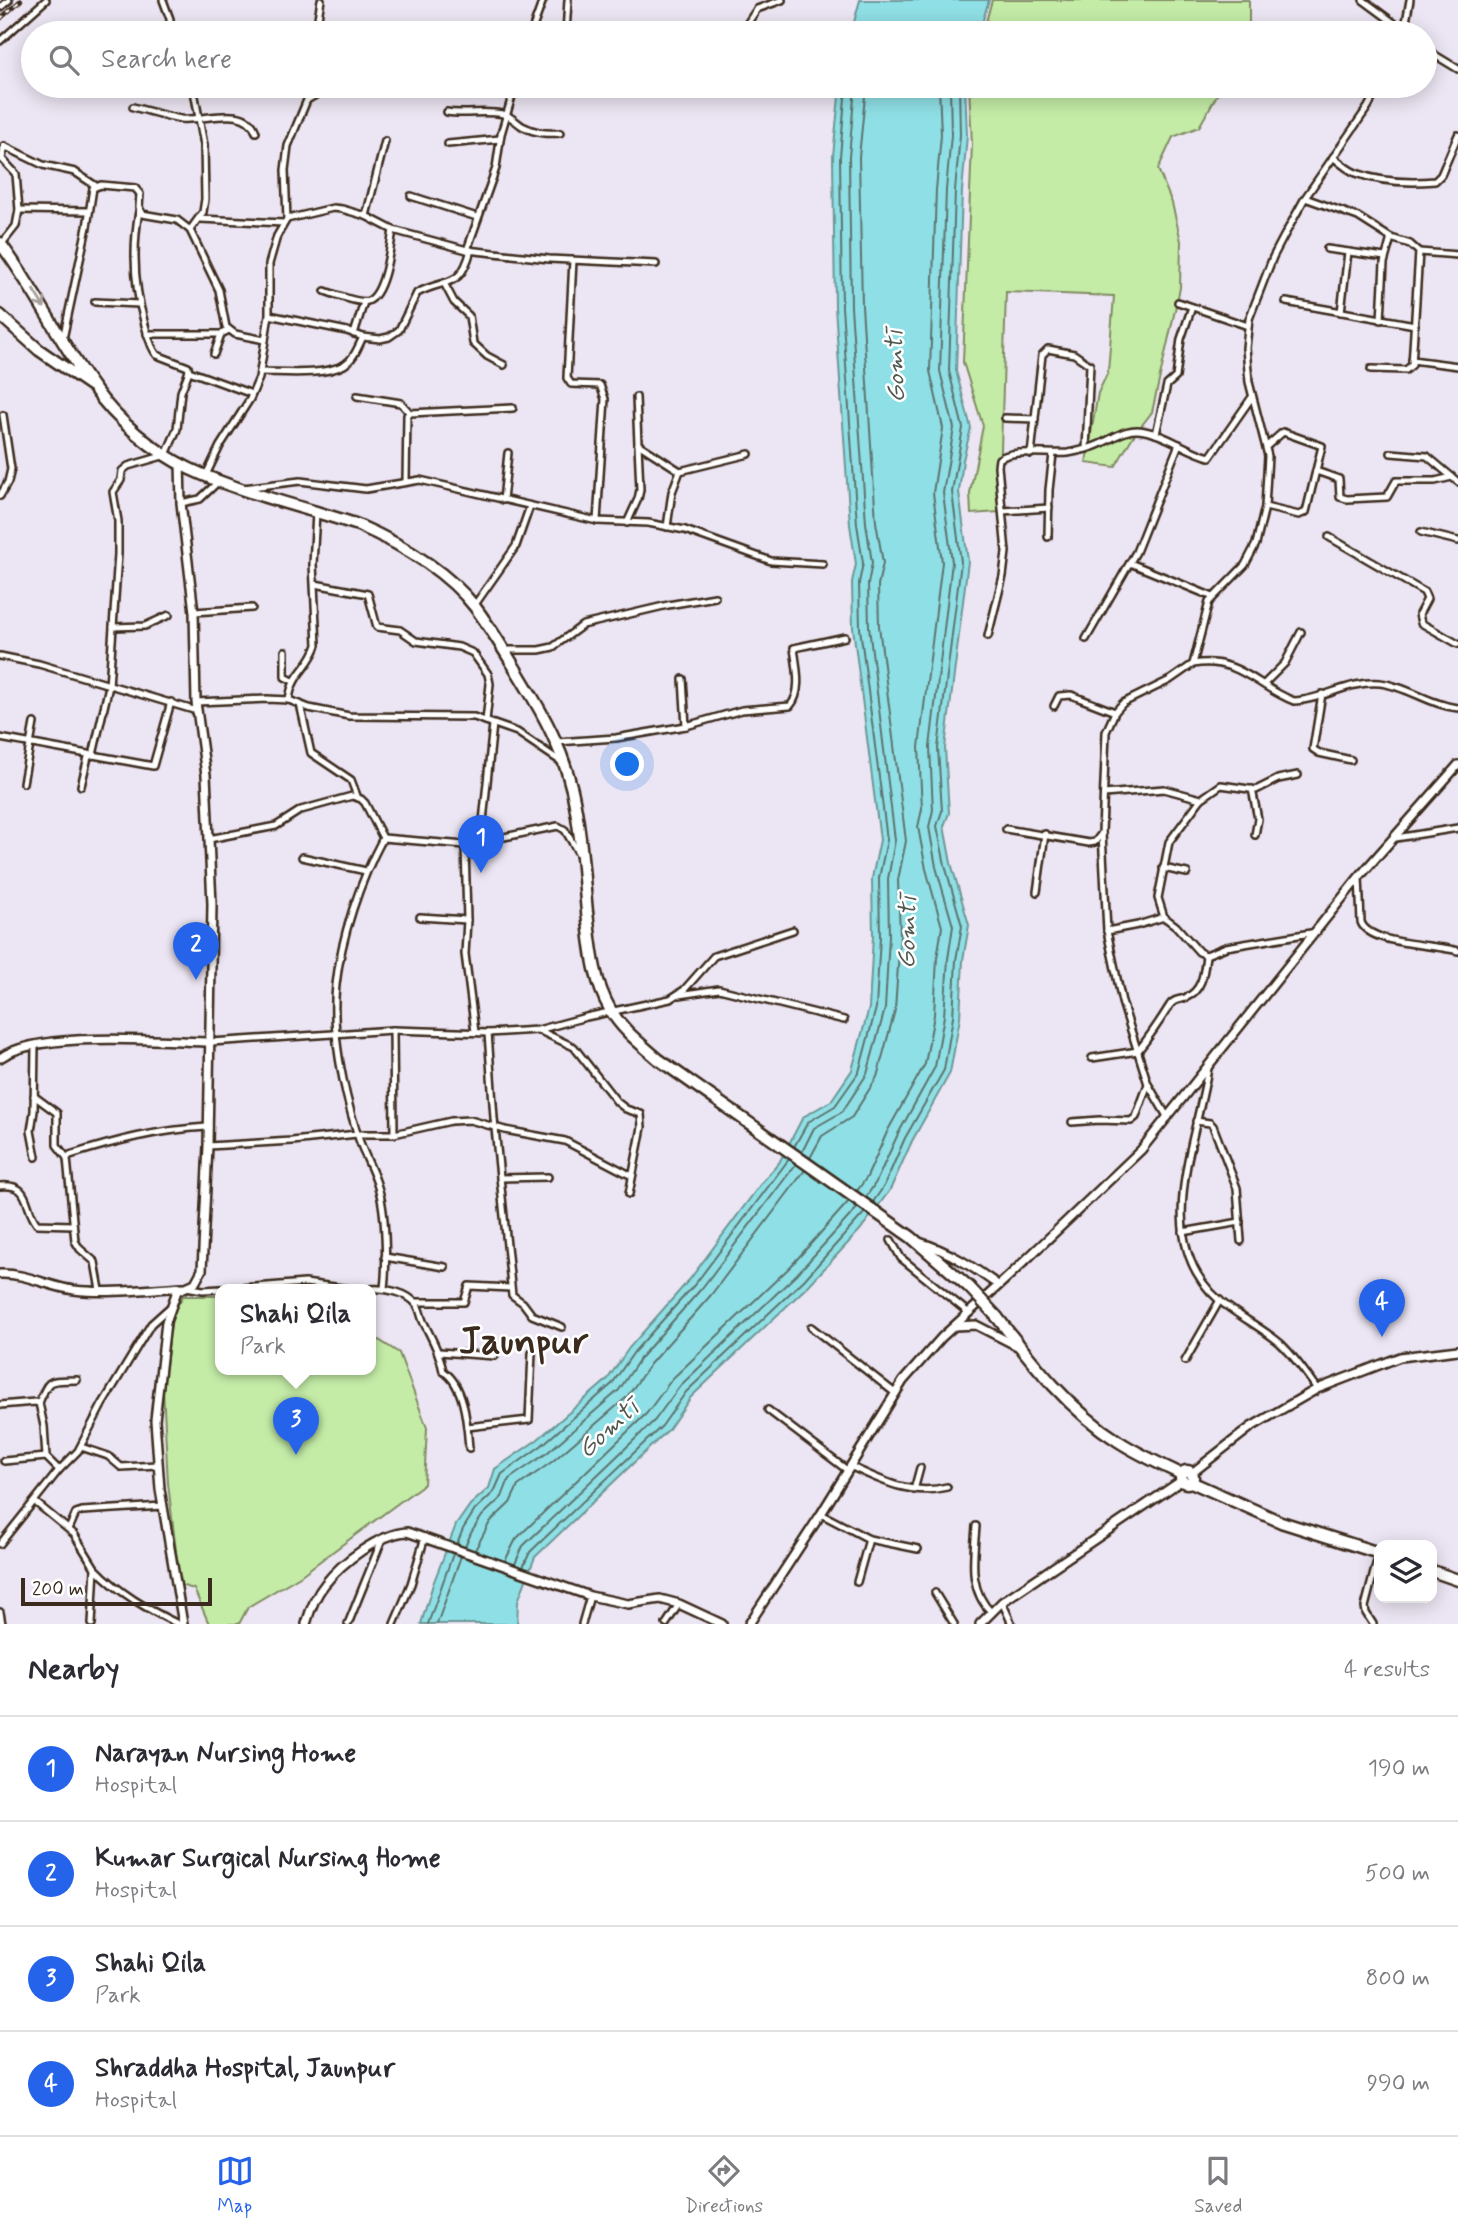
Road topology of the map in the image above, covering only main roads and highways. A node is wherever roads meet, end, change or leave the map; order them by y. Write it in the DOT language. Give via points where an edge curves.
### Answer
graph roads {
  1 [pos="1,244"];
  2 [pos="0,315"];
  3 [pos="93,388"];
  4 [pos="180,463"];
  5 [pos="1458,765"];
  6 [pos="211,1042"];
  7 [pos="0,1058"];
  8 [pos="915,1239"];
  9 [pos="0,1273"];
  10 [pos="998,1285"];
  11 [pos="183,1287"];
  12 [pos="955,1326"];
  13 [pos="1023,1350"];
  14 [pos="1458,1350"];
  15 [pos="1186,1478"];
  16 [pos="1374,1551"];
  17 [pos="1437,1573"];
  18 [pos="1458,1580"];
  19 [pos="180,1624"];
  20 [pos="306,1624"];
  21 [pos="722,1624"];
  22 [pos="749,1624"];
  23 [pos="979,1624"];
  1 -- 3 [label="highway, one-way"];
  2 -- 3 [label="highway"];
  3 -- 4 [label="highway" via="126,423"];
  4 -- 6 [label="main road" via="194,612 196,702 206,775 212,904"];
  4 -- 8 [label="highway" via="220,481 370,530 412,553 457,588 504,650 557,742 576,815 591,949 612,1012 658,1059"];
  5 -- 10 [label="main road" via="1359,877 1141,1150"];
  6 -- 7 [label="main road" via="75,1039 20,1048"];
  6 -- 11 [label="main road" via="202,1270 195,1283"];
  8 -- 10 [label="main road" via="939,1248"];
  8 -- 13 [label="highway, bridge" via="969,1287"];
  9 -- 11 [label="main road" via="70,1290"];
  10 -- 12 [label="main road"];
  11 -- 19 [label="main road" via="177,1291 166,1322 155,1420"];
  12 -- 13 [label="main road" via="976,1325"];
  12 -- 22 [label="main road" via="903,1381"];
  13 -- 15 [label="highway" via="1097,1426"];
  14 -- 15 [label="main road" via="1400,1357 1317,1388 1251,1427"];
  15 -- 16 [label="highway" via="1281,1522"];
  15 -- 23 [label="main road" via="1002,1602"];
  17 -- 18 [label="highway"];
  20 -- 21 [label="main road" via="326,1582 383,1537 407,1532 590,1596 628,1604 660,1600 679,1604"];
}
